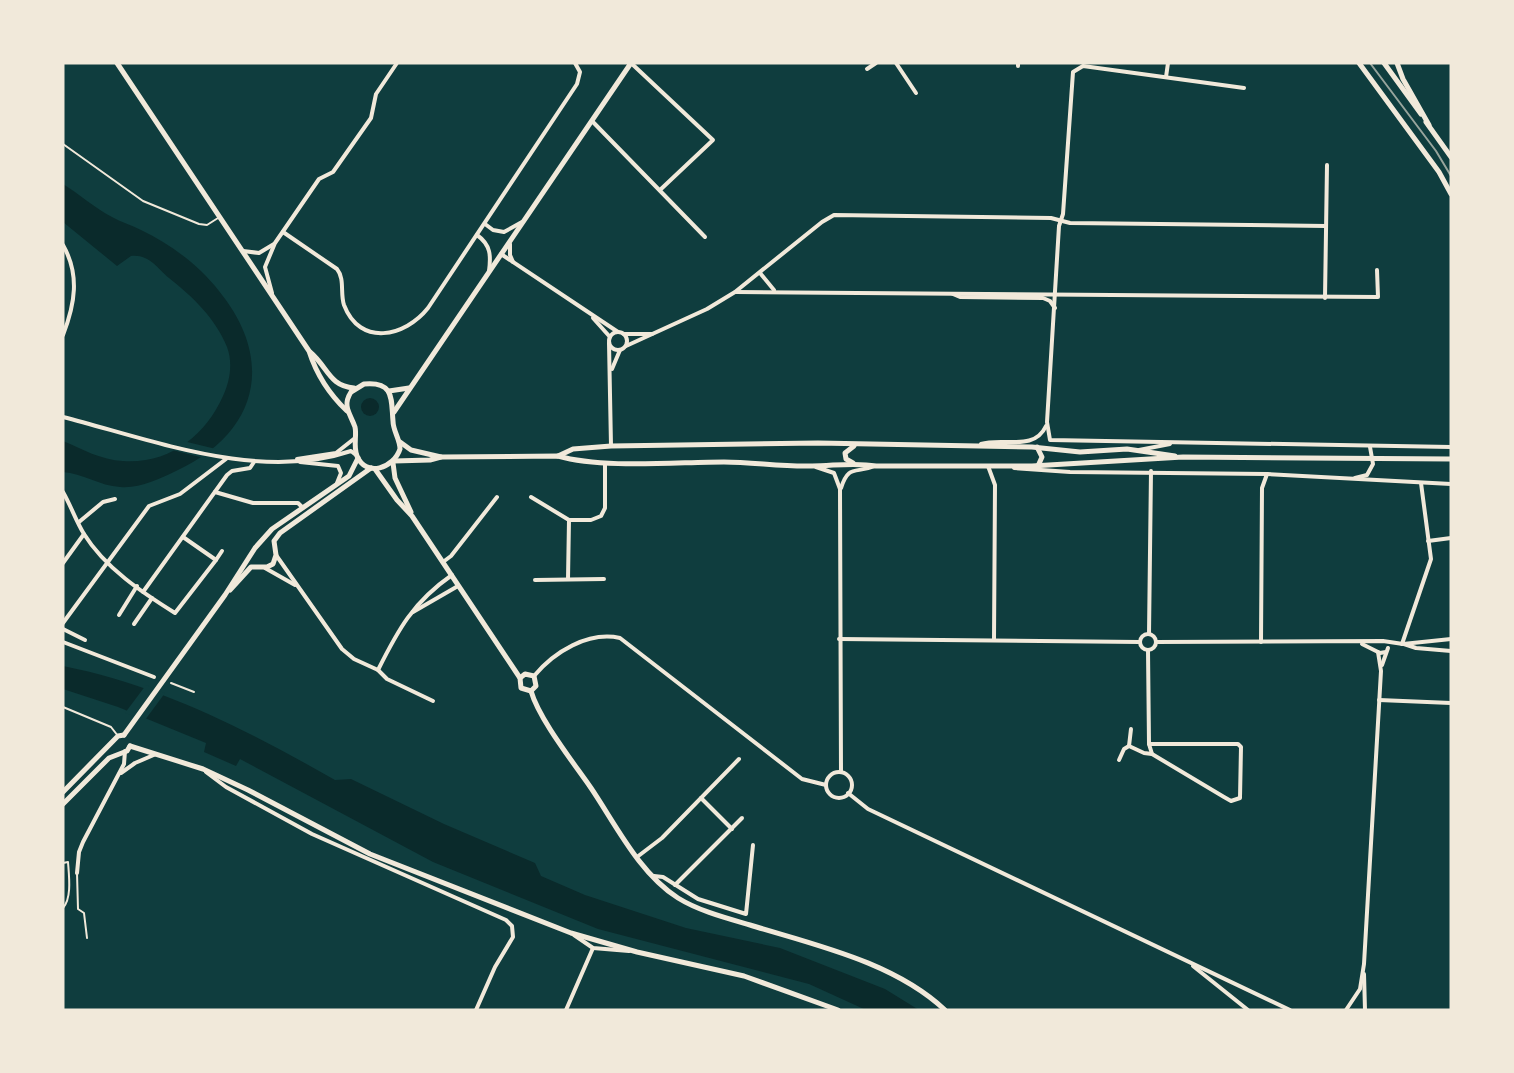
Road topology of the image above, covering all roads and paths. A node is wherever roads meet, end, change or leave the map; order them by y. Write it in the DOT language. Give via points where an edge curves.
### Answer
graph roads {
  1 [pos="117,63"];
  2 [pos="397,63"];
  3 [pos="575,63"];
  4 [pos="631,63"];
  5 [pos="876,63"];
  6 [pos="896,63"];
  7 [pos="1168,63"];
  8 [pos="1359,63"];
  9 [pos="1384,63"];
  10 [pos="1397,63"];
  11 [pos="867,69"];
  12 [pos="1166,77"];
  13 [pos="1244,88"];
  14 [pos="916,93"];
  15 [pos="592,121"];
  16 [pos="1429,125"];
  17 [pos="63,144"];
  18 [pos="1451,157"];
  19 [pos="1328,165"];
  20 [pos="660,190"];
  21 [pos="1451,194"];
  22 [pos="219,218"];
  23 [pos="1061,221"];
  24 [pos="523,222"];
  25 [pos="485,224"];
  26 [pos="1326,226"];
  27 [pos="282,232"];
  28 [pos="477,235"];
  29 [pos="705,237"];
  30 [pos="511,238"];
  31 [pos="275,243"];
  32 [pos="63,245"];
  33 [pos="241,250"];
  34 [pos="501,254"];
  35 [pos="514,263"];
  36 [pos="1377,270"];
  37 [pos="489,272"];
  38 [pos="760,273"];
  39 [pos="775,291"];
  40 [pos="735,292"];
  41 [pos="272,294"];
  42 [pos="952,294"];
  43 [pos="1055,294"];
  44 [pos="1325,298"];
  45 [pos="1055,308"];
  46 [pos="591,315"];
  47 [pos="618,332"];
  48 [pos="624,334"];
  49 [pos="653,334"];
  50 [pos="63,335"];
  51 [pos="610,337"];
  52 [pos="609,344"];
  53 [pos="626,346"];
  54 [pos="620,350"];
  55 [pos="309,351"];
  56 [pos="612,369"];
  57 [pos="354,388"];
  58 [pos="410,388"];
  59 [pos="389,391"];
  60 [pos="347,411"];
  61 [pos="394,412"];
  62 [pos="63,417"];
  63 [pos="1047,423"];
  64 [pos="355,438"];
  65 [pos="1050,440"];
  66 [pos="400,442"];
  67 [pos="1173,443"];
  68 [pos="855,445"];
  69 [pos="611,446"];
  70 [pos="976,446"];
  71 [pos="1037,447"];
  72 [pos="1370,447"];
  73 [pos="1451,447"];
  74 [pos="1052,448"];
  75 [pos="1139,450"];
  76 [pos="558,456"];
  77 [pos="357,457"];
  78 [pos="441,457"];
  79 [pos="1183,457"];
  80 [pos="227,458"];
  81 [pos="1451,459"];
  82 [pos="293,461"];
  83 [pos="254,462"];
  84 [pos="393,462"];
  85 [pos="605,462"];
  86 [pos="855,464"];
  87 [pos="814,466"];
  88 [pos="876,466"];
  89 [pos="988,466"];
  90 [pos="1004,466"];
  91 [pos="1038,466"];
  92 [pos="373,468"];
  93 [pos="1151,471"];
  94 [pos="1267,474"];
  95 [pos="1354,478"];
  96 [pos="337,483"];
  97 [pos="1421,483"];
  98 [pos="1451,484"];
  99 [pos="840,489"];
  100 [pos="63,492"];
  101 [pos="215,492"];
  102 [pos="497,497"];
  103 [pos="531,497"];
  104 [pos="115,499"];
  105 [pos="302,507"];
  106 [pos="412,516"];
  107 [pos="569,520"];
  108 [pos="79,522"];
  109 [pos="84,534"];
  110 [pos="183,537"];
  111 [pos="1451,538"];
  112 [pos="1428,541"];
  113 [pos="259,545"];
  114 [pos="222,551"];
  115 [pos="253,552"];
  116 [pos="276,553"];
  117 [pos="216,560"];
  118 [pos="442,562"];
  119 [pos="63,563"];
  120 [pos="108,563"];
  121 [pos="263,567"];
  122 [pos="452,576"];
  123 [pos="568,579"];
  124 [pos="604,579"];
  125 [pos="535,580"];
  126 [pos="137,586"];
  127 [pos="458,586"];
  128 [pos="298,587"];
  129 [pos="143,592"];
  130 [pos="225,596"];
  131 [pos="152,598"];
  132 [pos="409,614"];
  133 [pos="118,615"];
  134 [pos="63,623"];
  135 [pos="134,624"];
  136 [pos="63,629"];
  137 [pos="1149,633"];
  138 [pos="839,639"];
  139 [pos="1451,639"];
  140 [pos="85,640"];
  141 [pos="994,640"];
  142 [pos="63,642"];
  143 [pos="1140,642"];
  144 [pos="1156,642"];
  145 [pos="1261,642"];
  146 [pos="1382,642"];
  147 [pos="1357,643"];
  148 [pos="1401,644"];
  149 [pos="1148,650"];
  150 [pos="1377,650"];
  151 [pos="1387,650"];
  152 [pos="1451,651"];
  153 [pos="378,670"];
  154 [pos="1381,671"];
  155 [pos="534,676"];
  156 [pos="154,677"];
  157 [pos="520,678"];
  158 [pos="171,683"];
  159 [pos="531,691"];
  160 [pos="194,692"];
  161 [pos="1379,700"];
  162 [pos="433,701"];
  163 [pos="1451,703"];
  164 [pos="63,707"];
  165 [pos="1131,729"];
  166 [pos="121,736"];
  167 [pos="114,742"];
  168 [pos="1149,744"];
  169 [pos="130,746"];
  170 [pos="1129,746"];
  171 [pos="122,752"];
  172 [pos="158,753"];
  173 [pos="1152,754"];
  174 [pos="739,759"];
  175 [pos="1119,760"];
  176 [pos="203,769"];
  177 [pos="841,772"];
  178 [pos="118,776"];
  179 [pos="826,785"];
  180 [pos="63,792"];
  181 [pos="848,793"];
  182 [pos="701,798"];
  183 [pos="63,804"];
  184 [pos="742,818"];
  185 [pos="732,829"];
  186 [pos="753,845"];
  187 [pos="637,857"];
  188 [pos="63,863"];
  189 [pos="77,873"];
  190 [pos="654,876"];
  191 [pos="675,885"];
  192 [pos="63,908"];
  193 [pos="572,933"];
  194 [pos="87,938"];
  195 [pos="593,948"];
  196 [pos="637,952"];
  197 [pos="1190,964"];
  198 [pos="1364,964"];
  199 [pos="476,1010"];
  200 [pos="566,1010"];
  201 [pos="838,1010"];
  202 [pos="945,1010"];
  203 [pos="1248,1010"];
  204 [pos="1290,1010"];
  205 [pos="1346,1010"];
  206 [pos="1365,1010"];
  1 -- 22 [label="main road"];
  2 -- 27 [label="street" via="376,94 371,118 333,172 319,179"];
  3 -- 25 [label="street" via="580,72 577,84"];
  4 -- 15 [label="main road"];
  4 -- 20 [label="street" via="713,140"];
  5 -- 11 [label="street"];
  6 -- 14 [label="street"];
  7 -- 12 [label="street"];
  8 -- 21 [label="main road"];
  9 -- 16 [label="main road"];
  10 -- 16 [label="main road"];
  12 -- 13 [label="street"];
  12 -- 23 [label="street" via="1083,66 1073,72"];
  15 -- 20 [label="street"];
  15 -- 24 [label="main road"];
  16 -- 18 [label="main road"];
  17 -- 22 [label="lane" via="143,201 199,224 207,225"];
  19 -- 26 [label="street"];
  20 -- 29 [label="street"];
  22 -- 33 [label="main road"];
  23 -- 26 [label="street"];
  23 -- 38 [label="street" via="834,215"];
  23 -- 43 [label="street"];
  24 -- 25 [label="street" via="504,232"];
  24 -- 30 [label="main road"];
  25 -- 28 [label="street"];
  26 -- 44 [label="street"];
  27 -- 28 [label="street" via="337,269 343,301 351,317 367,329 384,333 404,329 421,317"];
  27 -- 31 [label="street"];
  28 -- 37 [label="street" via="490,251"];
  30 -- 34 [label="main road"];
  30 -- 35 [label="street" via="510,255"];
  31 -- 33 [label="street" via="259,253"];
  31 -- 41 [label="street" via="265,267"];
  32 -- 50 [label="street" via="75,277 75,294"];
  33 -- 41 [label="main road"];
  34 -- 35 [label="street"];
  34 -- 37 [label="main road"];
  35 -- 46 [label="street"];
  36 -- 44 [label="street" via="1378,297"];
  37 -- 58 [label="main road"];
  38 -- 39 [label="street"];
  38 -- 40 [label="street"];
  39 -- 40 [label="street"];
  39 -- 42 [label="street"];
  40 -- 49 [label="street"];
  41 -- 55 [label="main road"];
  42 -- 43 [label="street"];
  42 -- 45 [label="street" via="1043,298"];
  43 -- 44 [label="street"];
  43 -- 45 [label="street"];
  45 -- 63 [label="street"];
  46 -- 47 [label="street"];
  46 -- 51 [label="street"];
  47 -- 48 [label="street"];
  47 -- 51 [label="street"];
  48 -- 49 [label="street"];
  48 -- 53 [label="street"];
  49 -- 53 [label="street"];
  51 -- 52 [label="street"];
  52 -- 54 [label="street"];
  52 -- 56 [label="street"];
  53 -- 54 [label="street"];
  54 -- 56 [label="street"];
  55 -- 57 [label="main road" via="335,382"];
  55 -- 60 [label="main road" via="328,389"];
  56 -- 69 [label="street"];
  57 -- 59 [label="main road" via="375,384"];
  57 -- 60 [label="main road" via="348,397"];
  58 -- 59 [label="main road"];
  58 -- 61 [label="main road"];
  59 -- 61 [label="main road"];
  60 -- 64 [label="main road"];
  61 -- 66 [label="main road"];
  62 -- 80 [label="street"];
  63 -- 65 [label="street"];
  63 -- 70 [label="street" via="1039,436 1028,442 988,442"];
  64 -- 77 [label="main road"];
  64 -- 82 [label="street" via="336,453"];
  65 -- 67 [label="street"];
  65 -- 74 [label="street"];
  66 -- 78 [label="main road" via="411,450"];
  66 -- 84 [label="main road"];
  67 -- 72 [label="street"];
  67 -- 75 [label="street"];
  68 -- 69 [label="main road"];
  68 -- 70 [label="main road"];
  68 -- 86 [label="main road" via="845,453 848,461"];
  69 -- 76 [label="main road" via="573,449"];
  70 -- 71 [label="main road"];
  71 -- 74 [label="main road"];
  71 -- 91 [label="main road" via="1042,457"];
  72 -- 73 [label="street"];
  72 -- 95 [label="street" via="1373,464 1369,473"];
  74 -- 75 [label="main road" via="1080,452"];
  75 -- 79 [label="main road"];
  76 -- 78 [label="main road"];
  76 -- 85 [label="main road"];
  77 -- 82 [label="street" via="351,451 338,457"];
  77 -- 92 [label="main road"];
  77 -- 96 [label="main road" via="349,476"];
  78 -- 84 [label="main road"];
  79 -- 81 [label="main road"];
  79 -- 91 [label="main road"];
  80 -- 83 [label="street"];
  80 -- 120 [label="street" via="180,494 149,506"];
  82 -- 83 [label="street"];
  82 -- 96 [label="street" via="333,463 340,469"];
  83 -- 101 [label="street" via="250,468 231,471"];
  84 -- 92 [label="main road"];
  84 -- 106 [label="main road" via="395,478"];
  85 -- 87 [label="main road"];
  85 -- 107 [label="street" via="605,508 601,516"];
  86 -- 87 [label="main road"];
  86 -- 88 [label="main road"];
  87 -- 99 [label="street" via="834,473"];
  88 -- 89 [label="main road"];
  88 -- 99 [label="street" via="847,473"];
  89 -- 90 [label="main road"];
  89 -- 141 [label="street" via="995,485"];
  90 -- 91 [label="main road"];
  90 -- 93 [label="street" via="1029,471"];
  92 -- 106 [label="main road"];
  92 -- 116 [label="main road" via="280,532 274,541"];
  93 -- 94 [label="street"];
  93 -- 137 [label="street"];
  94 -- 95 [label="street"];
  94 -- 145 [label="street" via="1262,488"];
  95 -- 97 [label="street"];
  96 -- 105 [label="main road"];
  97 -- 98 [label="street"];
  97 -- 112 [label="street"];
  99 -- 138 [label="street"];
  100 -- 108 [label="street"];
  101 -- 105 [label="street" via="253,503 298,502"];
  101 -- 110 [label="street"];
  102 -- 118 [label="street"];
  103 -- 107 [label="street"];
  104 -- 108 [label="street" via="103,502"];
  105 -- 113 [label="main road" via="272,529"];
  106 -- 118 [label="main road"];
  107 -- 123 [label="street"];
  108 -- 109 [label="street"];
  109 -- 119 [label="street"];
  109 -- 120 [label="street"];
  110 -- 117 [label="street"];
  110 -- 129 [label="street"];
  111 -- 112 [label="street"];
  112 -- 148 [label="street" via="1431,559"];
  113 -- 115 [label="main road"];
  113 -- 116 [label="main road" via="268,544"];
  114 -- 117 [label="street"];
  115 -- 121 [label="main road" via="253,560"];
  115 -- 130 [label="main road"];
  116 -- 121 [label="main road" via="273,564"];
  116 -- 128 [label="street"];
  117 -- 131 [label="street" via="175,613"];
  118 -- 122 [label="main road"];
  120 -- 126 [label="street"];
  120 -- 134 [label="street"];
  121 -- 128 [label="street"];
  121 -- 130 [label="main road" via="251,567"];
  122 -- 127 [label="main road"];
  122 -- 132 [label="street"];
  123 -- 124 [label="street"];
  123 -- 125 [label="street"];
  126 -- 129 [label="street"];
  126 -- 133 [label="street"];
  127 -- 132 [label="street"];
  127 -- 157 [label="main road"];
  128 -- 153 [label="street" via="342,649"];
  129 -- 131 [label="street"];
  130 -- 166 [label="main road"];
  131 -- 135 [label="street"];
  132 -- 153 [label="street"];
  136 -- 140 [label="street"];
  137 -- 143 [label="street"];
  137 -- 144 [label="street"];
  138 -- 141 [label="street"];
  138 -- 177 [label="street"];
  139 -- 148 [label="street"];
  141 -- 143 [label="street"];
  142 -- 156 [label="street"];
  143 -- 149 [label="street"];
  144 -- 145 [label="street"];
  144 -- 149 [label="street"];
  145 -- 147 [label="street"];
  146 -- 147 [label="street"];
  146 -- 148 [label="street"];
  146 -- 150 [label="street"];
  146 -- 151 [label="street"];
  147 -- 150 [label="street"];
  148 -- 151 [label="street"];
  148 -- 152 [label="street"];
  149 -- 168 [label="street"];
  150 -- 151 [label="street"];
  150 -- 154 [label="street"];
  151 -- 154 [label="street"];
  153 -- 162 [label="street" via="387,679"];
  154 -- 161 [label="street"];
  155 -- 157 [label="main road" via="525,674"];
  155 -- 159 [label="main road" via="537,682"];
  155 -- 179 [label="street" via="546,663 585,640 607,635 620,638 801,779"];
  157 -- 159 [label="main road" via="521,688"];
  158 -- 160 [label="lane"];
  159 -- 187 [label="main road" via="543,716"];
  161 -- 163 [label="street"];
  161 -- 198 [label="street"];
  164 -- 166 [label="lane" via="111,727"];
  165 -- 170 [label="street"];
  166 -- 167 [label="main road"];
  166 -- 169 [label="main road" via="129,740"];
  167 -- 171 [label="main road"];
  167 -- 180 [label="main road"];
  168 -- 173 [label="street"];
  168 -- 173 [label="street" via="1238,744 1240,798 1231,801"];
  169 -- 171 [label="main road"];
  169 -- 172 [label="main road"];
  170 -- 173 [label="street"];
  170 -- 175 [label="street"];
  171 -- 178 [label="street" via="126,758"];
  171 -- 183 [label="main road" via="109,758"];
  172 -- 176 [label="main road"];
  172 -- 178 [label="street"];
  174 -- 182 [label="street"];
  176 -- 193 [label="main road" via="370,854"];
  176 -- 199 [label="street" via="226,787 312,834 506,920 512,926 513,937"];
  177 -- 179 [label="street" via="830,775"];
  177 -- 181 [label="street" via="851,780"];
  178 -- 189 [label="street" via="83,842"];
  179 -- 181 [label="street" via="832,796"];
  181 -- 197 [label="street" via="868,809"];
  182 -- 185 [label="street"];
  182 -- 187 [label="street"];
  184 -- 185 [label="street"];
  185 -- 191 [label="street"];
  186 -- 191 [label="street" via="746,914 698,899"];
  187 -- 190 [label="main road"];
  188 -- 192 [label="lane" via="68,862 69,879 68,903"];
  189 -- 194 [label="lane" via="77,903 84,913"];
  190 -- 191 [label="street"];
  190 -- 202 [label="main road" via="694,906 840,953 918,989"];
  193 -- 195 [label="street"];
  193 -- 196 [label="main road"];
  195 -- 196 [label="street"];
  195 -- 200 [label="street"];
  196 -- 201 [label="main road" via="744,976"];
  197 -- 203 [label="street"];
  197 -- 204 [label="street"];
  198 -- 205 [label="street" via="1360,990"];
  198 -- 206 [label="street"];
}
